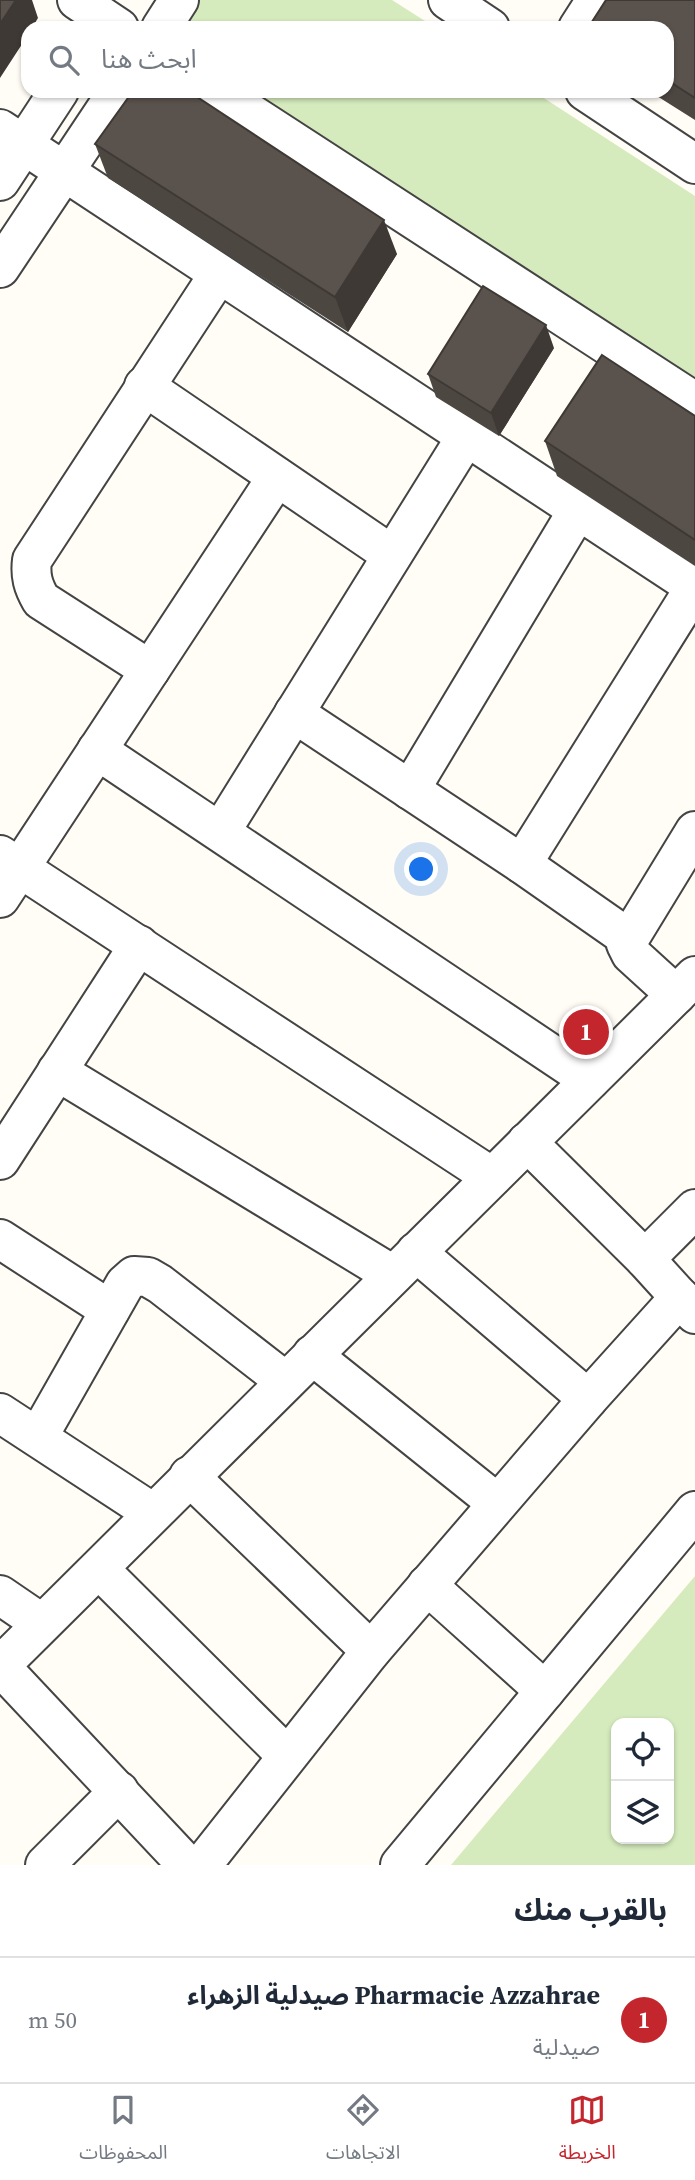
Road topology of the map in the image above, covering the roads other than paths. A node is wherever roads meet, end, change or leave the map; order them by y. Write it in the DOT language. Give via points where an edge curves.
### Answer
graph roads {
  1 [pos="179,0"];
  2 [pos="448,0"];
  3 [pos="596,0"];
  4 [pos="166,21"];
  5 [pos="480,21"];
  6 [pos="582,21"];
  7 [pos="53,98"];
  8 [pos="113,98"];
  9 [pos="227,98"];
  10 [pos="596,98"];
  11 [pos="12,137"];
  12 [pos="695,164"];
  13 [pos="64,171"];
  14 [pos="0,181"];
  15 [pos="0,268"];
  16 [pos="219,274"];
  17 [pos="144,386"];
  18 [pos="695,402"];
  19 [pos="466,437"];
  20 [pos="277,477"];
  21 [pos="578,510"];
  22 [pos="392,555"];
  23 [pos="695,587"];
  24 [pos="150,670"];
  25 [pos="294,713"];
  26 [pos="97,750"];
  27 [pos="411,790"];
  28 [pos="221,831"];
  29 [pos="695,831"];
  30 [pos="522,864"];
  31 [pos="7,874"];
  32 [pos="628,938"];
  33 [pos="139,945"];
  34 [pos="685,986"];
  35 [pos="57,1071"];
  36 [pos="590,1080"];
  37 [pos="527,1142"];
  38 [pos="0,1160"];
  39 [pos="492,1177"];
  40 [pos="695,1209"];
  41 [pos="0,1239"];
  42 [pos="645,1259"];
  43 [pos="404,1263"];
  44 [pos="687,1306"];
  45 [pos="110,1310"];
  46 [pos="312,1355"];
  47 [pos="285,1381"];
  48 [pos="588,1399"];
  49 [pos="0,1413"];
  50 [pos="38,1437"];
  51 [pos="189,1476"];
  52 [pos="497,1503"];
  53 [pos="695,1511"];
  54 [pos="153,1513"];
  55 [pos="99,1569"];
  56 [pos="427,1585"];
  57 [pos="0,1595"];
  58 [pos="41,1623"];
  59 [pos="370,1651"];
  60 [pos="0,1666"];
  61 [pos="545,1691"];
  62 [pos="287,1756"];
  63 [pos="119,1791"];
  64 [pos="45,1865"];
  65 [pos="187,1865"];
  66 [pos="202,1865"];
  67 [pos="400,1865"];
  1 -- 4 [label="street"];
  2 -- 5 [label="street"];
  3 -- 6 [label="street"];
  7 -- 11 [label="street"];
  8 -- 13 [label="street"];
  9 -- 18 [label="street"];
  10 -- 12 [label="street"];
  11 -- 13 [label="street"];
  11 -- 14 [label="street"];
  13 -- 15 [label="street"];
  13 -- 16 [label="street"];
  16 -- 17 [label="street"];
  16 -- 19 [label="street"];
  17 -- 20 [label="street"];
  17 -- 24 [label="street" via="38,550 31,573 41,600"];
  19 -- 21 [label="street"];
  19 -- 22 [label="street"];
  20 -- 22 [label="street"];
  20 -- 24 [label="street"];
  21 -- 23 [label="street"];
  21 -- 27 [label="street"];
  22 -- 25 [label="street"];
  23 -- 30 [label="street"];
  24 -- 26 [label="street"];
  25 -- 27 [label="street"];
  25 -- 28 [label="street"];
  26 -- 28 [label="street"];
  26 -- 31 [label="street"];
  27 -- 30 [label="street"];
  28 -- 36 [label="street"];
  29 -- 32 [label="street"];
  30 -- 32 [label="street"];
  31 -- 33 [label="street"];
  32 -- 34 [label="street" via="631,954"];
  33 -- 35 [label="street"];
  33 -- 39 [label="street"];
  34 -- 36 [label="street"];
  35 -- 38 [label="street"];
  35 -- 43 [label="street"];
  36 -- 37 [label="street"];
  37 -- 39 [label="street"];
  37 -- 42 [label="street"];
  39 -- 43 [label="street"];
  40 -- 42 [label="street"];
  41 -- 45 [label="street"];
  42 -- 44 [label="street"];
  43 -- 46 [label="street"];
  43 -- 48 [label="street"];
  44 -- 48 [label="street"];
  45 -- 47 [label="street" via="129,1279 148,1277"];
  45 -- 50 [label="street"];
  46 -- 47 [label="street"];
  46 -- 52 [label="street"];
  47 -- 51 [label="street"];
  48 -- 52 [label="street"];
  49 -- 50 [label="street"];
  50 -- 54 [label="street"];
  51 -- 54 [label="street"];
  51 -- 59 [label="street"];
  52 -- 56 [label="street"];
  53 -- 61 [label="street"];
  54 -- 55 [label="street"];
  55 -- 58 [label="street"];
  55 -- 62 [label="street"];
  56 -- 59 [label="street"];
  56 -- 61 [label="street"];
  57 -- 58 [label="street"];
  58 -- 60 [label="street"];
  59 -- 62 [label="street"];
  60 -- 63 [label="street"];
  61 -- 67 [label="street"];
  62 -- 66 [label="street"];
  63 -- 64 [label="street"];
  63 -- 65 [label="street"];
}
